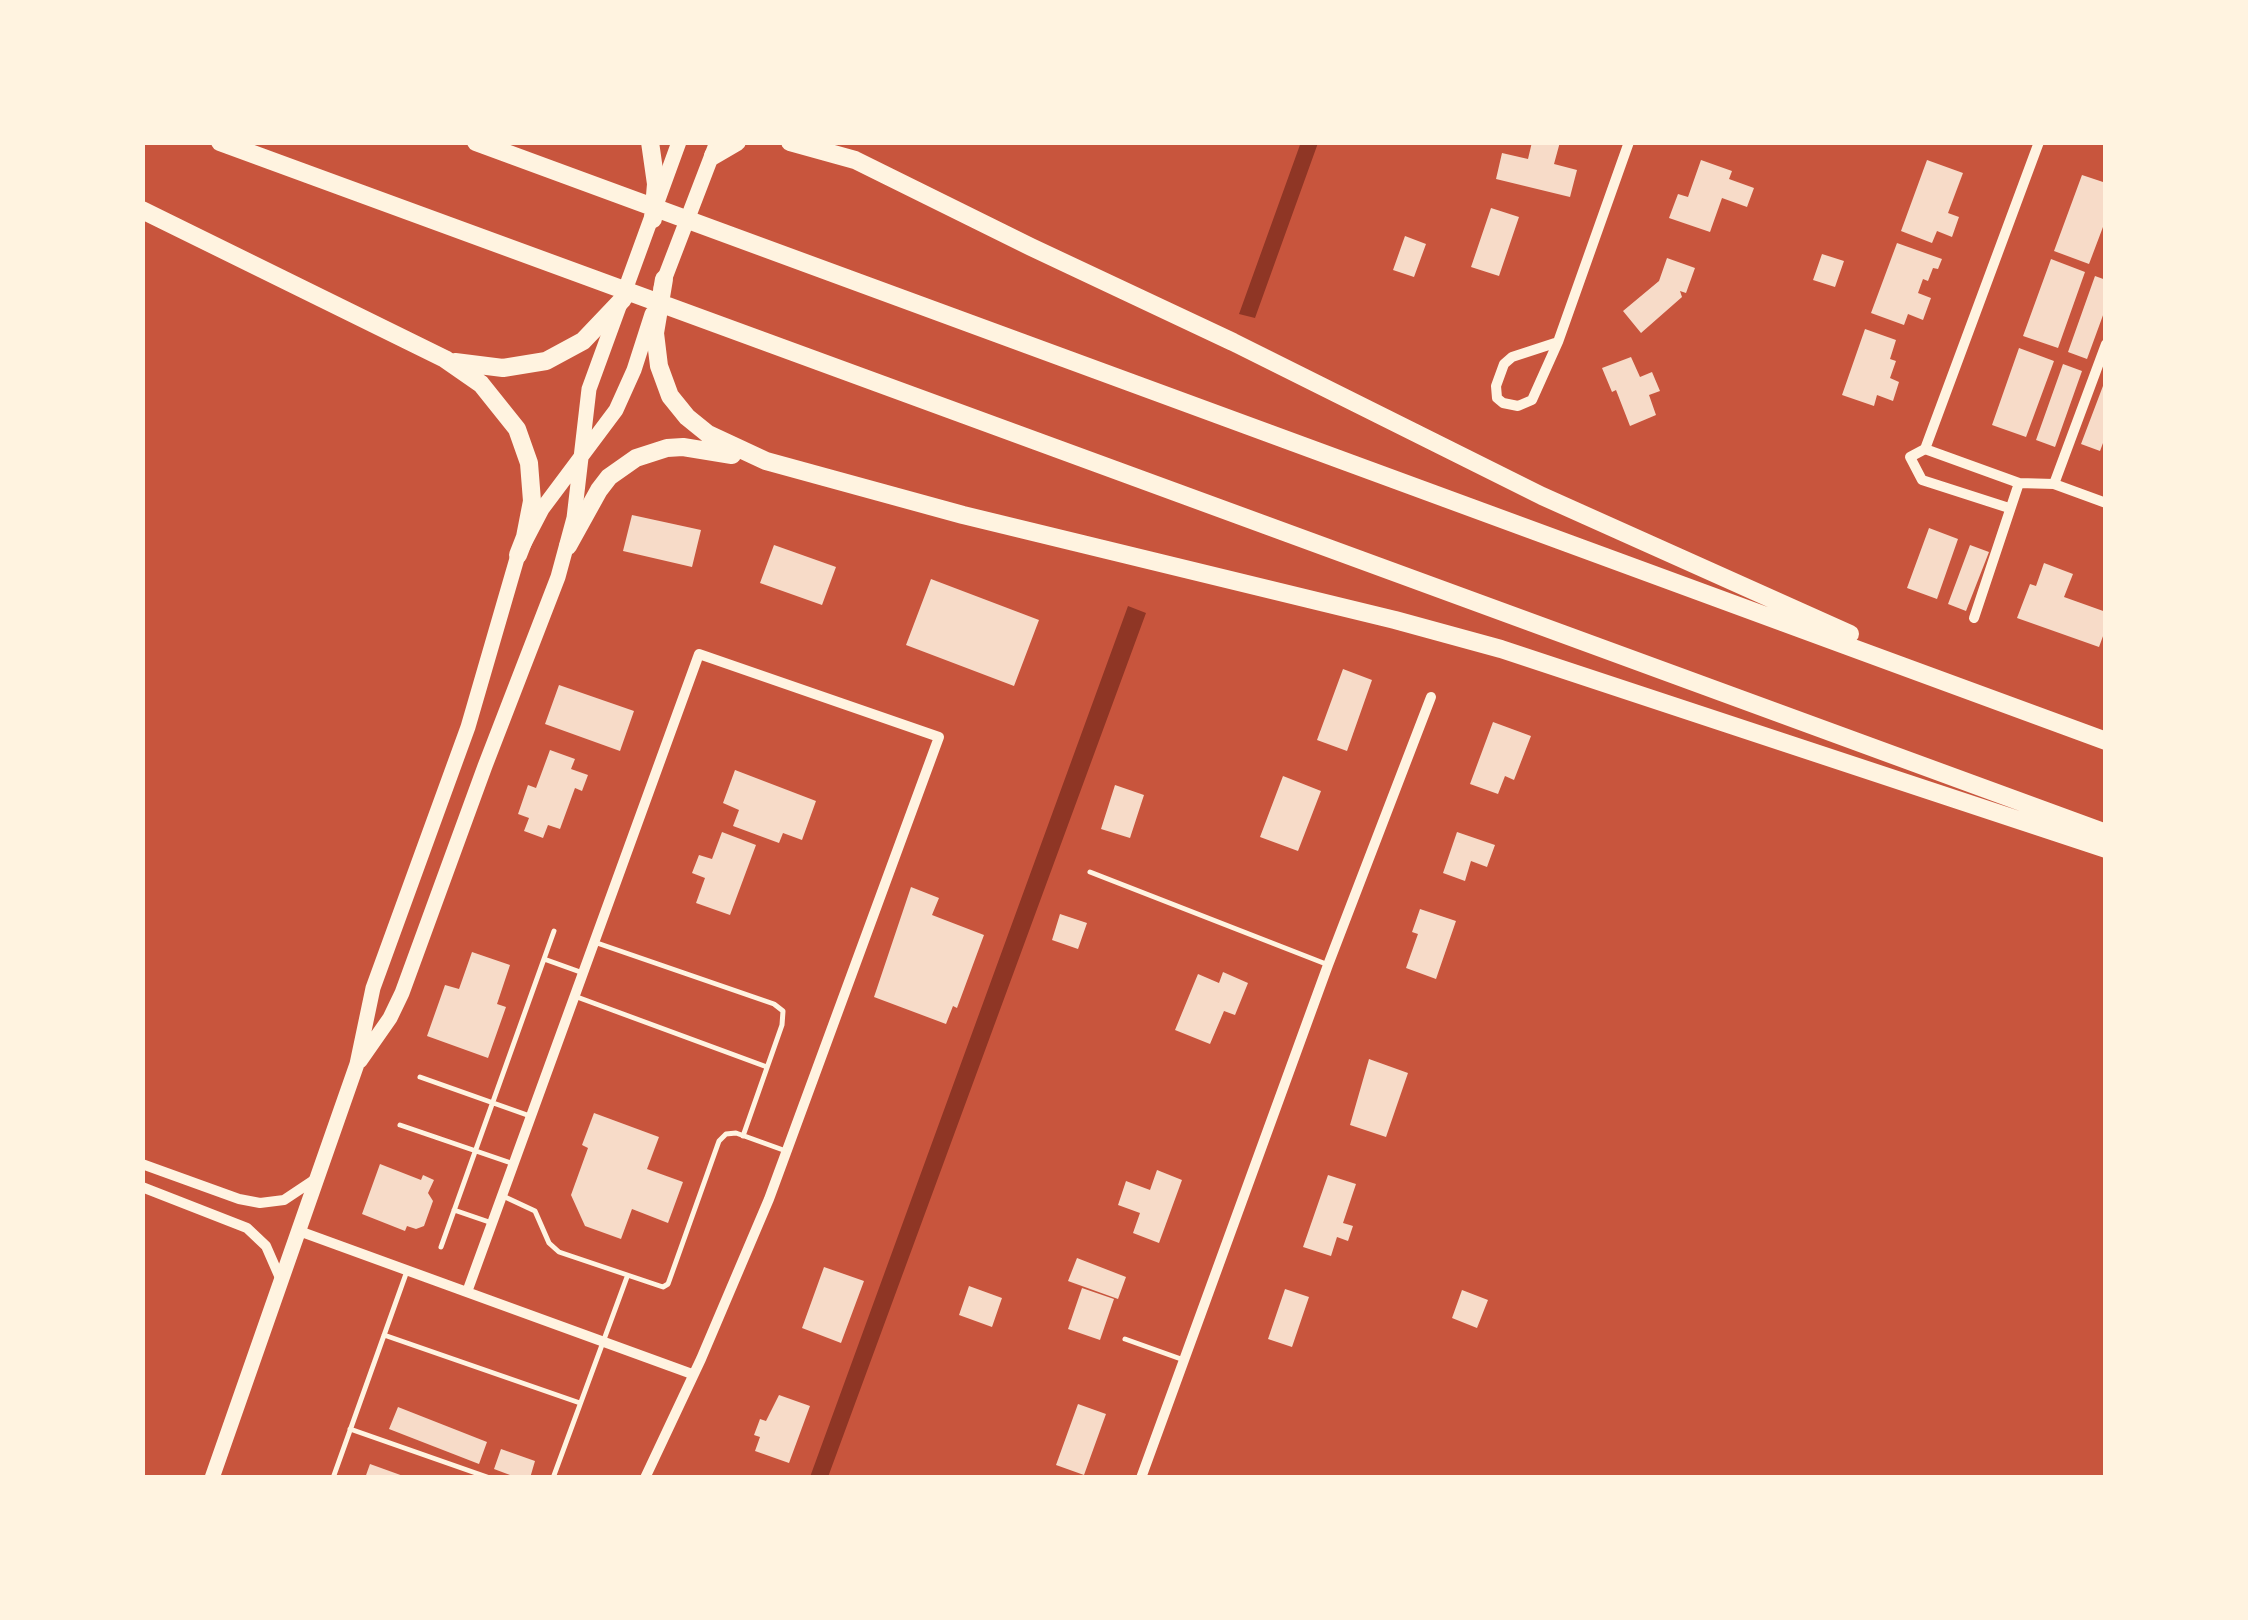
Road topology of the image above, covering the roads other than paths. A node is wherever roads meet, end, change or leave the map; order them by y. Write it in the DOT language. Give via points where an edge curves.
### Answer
graph roads {
  1 [pos="220,142"];
  2 [pos="476,142"];
  3 [pos="650,142"];
  4 [pos="679,142"];
  5 [pos="737,142"];
  6 [pos="790,142"];
  7 [pos="842,142"];
  8 [pos="1630,142"];
  9 [pos="2039,142"];
  10 [pos="715,149"];
  11 [pos="880,172"];
  12 [pos="142,210"];
  13 [pos="653,219"];
  14 [pos="664,279"];
  15 [pos="623,299"];
  16 [pos="1558,342"];
  17 [pos="2106,344"];
  18 [pos="445,359"];
  19 [pos="1925,449"];
  20 [pos="580,460"];
  21 [pos="791,469"];
  22 [pos="2019,483"];
  23 [pos="2054,484"];
  24 [pos="2106,503"];
  25 [pos="2009,508"];
  26 [pos="568,546"];
  27 [pos="518,555"];
  28 [pos="1974,618"];
  29 [pos="1431,697"];
  30 [pos="2001,701"];
  31 [pos="2106,740"];
  32 [pos="2106,833"];
  33 [pos="2106,849"];
  34 [pos="1090,872"];
  35 [pos="554,930"];
  36 [pos="594,942"];
  37 [pos="544,959"];
  38 [pos="1328,965"];
  39 [pos="583,974"];
  40 [pos="575,996"];
  41 [pos="358,1064"];
  42 [pos="767,1067"];
  43 [pos="420,1077"];
  44 [pos="493,1102"];
  45 [pos="531,1116"];
  46 [pos="400,1125"];
  47 [pos="742,1136"];
  48 [pos="476,1151"];
  49 [pos="786,1151"];
  50 [pos="142,1164"];
  51 [pos="514,1164"];
  52 [pos="318,1175"];
  53 [pos="142,1187"];
  54 [pos="502,1196"];
  55 [pos="454,1210"];
  56 [pos="492,1223"];
  57 [pos="299,1231"];
  58 [pos="441,1246"];
  59 [pos="407,1271"];
  60 [pos="627,1277"];
  61 [pos="281,1282"];
  62 [pos="467,1292"];
  63 [pos="384,1335"];
  64 [pos="1126,1340"];
  65 [pos="603,1342"];
  66 [pos="1184,1360"];
  67 [pos="692,1374"];
  68 [pos="580,1404"];
  69 [pos="350,1429"];
  70 [pos="212,1478"];
  71 [pos="332,1478"];
  72 [pos="490,1478"];
  73 [pos="553,1478"];
  74 [pos="645,1478"];
  75 [pos="1140,1478"];
  1 -- 32 [label="highway"];
  2 -- 30 [label="highway"];
  3 -- 13 [label="highway"];
  4 -- 13 [label="main road"];
  5 -- 10 [label="highway"];
  6 -- 11 [label="highway"];
  7 -- 11 [label="highway"];
  8 -- 16 [label="street"];
  9 -- 19 [label="street"];
  10 -- 14 [label="main road"];
  11 -- 30 [label="highway" via="1542,496"];
  12 -- 18 [label="highway"];
  13 -- 15 [label="main road"];
  14 -- 20 [label="main road" via="626,390"];
  14 -- 21 [label="highway" via="655,332 670,396 708,434"];
  15 -- 18 [label="highway" via="582,341 546,361 504,368"];
  15 -- 20 [label="main road" via="589,389"];
  16 -- 16 [label="street" via="1532,400 1518,406 1497,398 1504,364"];
  17 -- 23 [label="street"];
  18 -- 27 [label="highway" via="497,400 524,445 532,501"];
  19 -- 22 [label="street"];
  19 -- 25 [label="street" via="1910,458 1922,480"];
  20 -- 26 [label="main road"];
  20 -- 27 [label="main road" via="542,509"];
  21 -- 26 [label="highway" via="698,448 651,452 610,477"];
  21 -- 33 [label="highway" via="1501,649"];
  22 -- 23 [label="street"];
  22 -- 25 [label="street"];
  23 -- 24 [label="street"];
  25 -- 28 [label="street"];
  26 -- 41 [label="main road" via="402,993"];
  27 -- 41 [label="main road" via="468,727 373,988"];
  29 -- 38 [label="street"];
  30 -- 31 [label="highway"];
  34 -- 38 [label="lane"];
  35 -- 37 [label="lane"];
  36 -- 39 [label="street"];
  36 -- 42 [label="lane" via="774,1004 783,1011 782,1025"];
  36 -- 49 [label="street" via="699,654 939,737"];
  37 -- 39 [label="lane"];
  37 -- 44 [label="lane"];
  38 -- 66 [label="street"];
  39 -- 40 [label="street"];
  40 -- 42 [label="lane"];
  40 -- 45 [label="street"];
  41 -- 52 [label="main road"];
  42 -- 47 [label="lane"];
  43 -- 44 [label="lane"];
  44 -- 45 [label="lane"];
  44 -- 48 [label="lane"];
  45 -- 51 [label="street"];
  46 -- 48 [label="lane"];
  47 -- 49 [label="lane"];
  47 -- 60 [label="lane" via="726,1134 720,1141 668,1284"];
  48 -- 51 [label="lane"];
  48 -- 55 [label="lane"];
  49 -- 67 [label="street"];
  50 -- 52 [label="street" via="260,1203 297,1194"];
  51 -- 54 [label="street"];
  52 -- 57 [label="main road"];
  53 -- 61 [label="street" via="247,1228 266,1246"];
  54 -- 56 [label="street"];
  54 -- 60 [label="lane" via="535,1211 559,1252"];
  55 -- 56 [label="lane"];
  55 -- 58 [label="lane"];
  56 -- 62 [label="street"];
  57 -- 59 [label="street"];
  57 -- 61 [label="main road"];
  59 -- 62 [label="street"];
  59 -- 63 [label="lane"];
  60 -- 65 [label="lane"];
  61 -- 70 [label="main road"];
  62 -- 65 [label="street"];
  63 -- 68 [label="lane"];
  63 -- 69 [label="lane"];
  64 -- 66 [label="lane"];
  65 -- 67 [label="street"];
  65 -- 68 [label="lane"];
  66 -- 75 [label="street"];
  67 -- 74 [label="street"];
  68 -- 73 [label="lane"];
  69 -- 71 [label="lane"];
  69 -- 72 [label="lane"];
}
